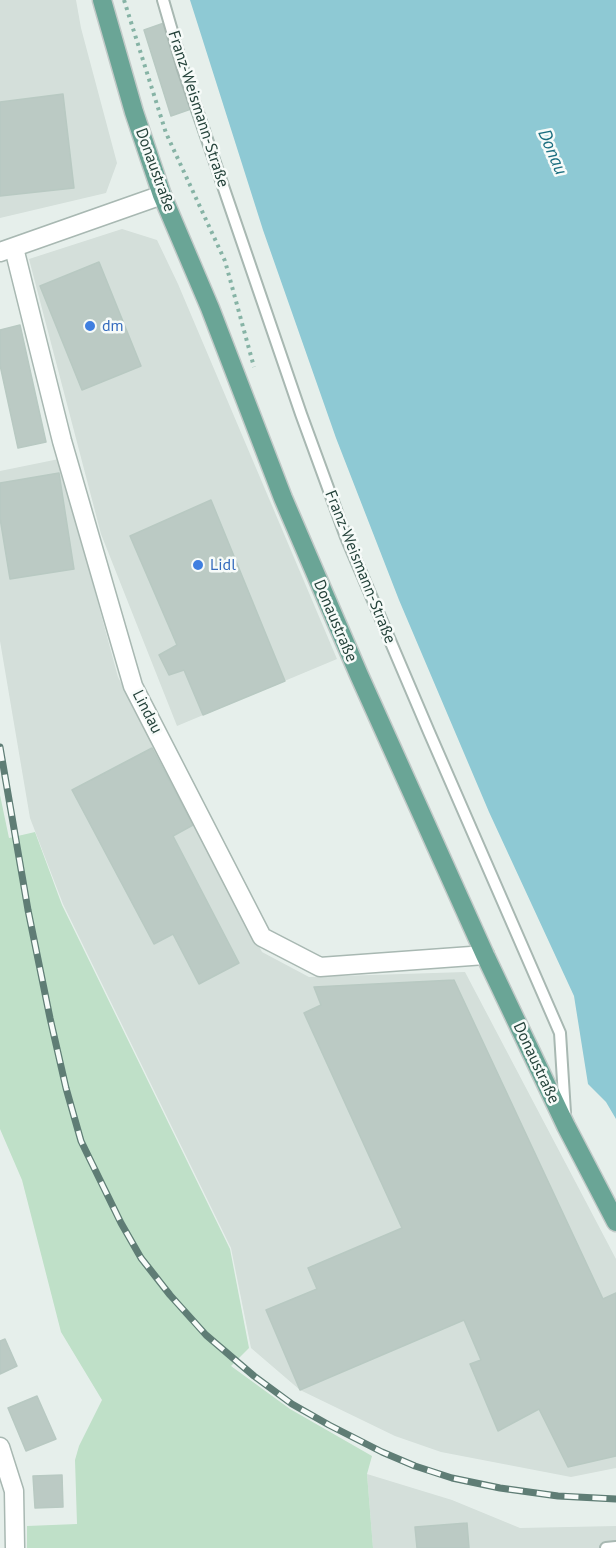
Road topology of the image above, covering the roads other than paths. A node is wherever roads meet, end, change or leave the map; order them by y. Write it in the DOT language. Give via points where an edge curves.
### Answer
graph roads {
  1 [pos="102,0"];
  2 [pos="163,0"];
  3 [pos="162,195"];
  4 [pos="7,250"];
  5 [pos="484,955"];
  6 [pos="566,1126"];
  7 [pos="616,1222"];
  8 [pos="0,1447"];
  9 [pos="616,1547"];
  10 [pos="15,1548"];
  11 [pos="606,1548"];
  1 -- 3 [label="main road, Donaustraße"];
  2 -- 6 [label="lane, Franz-Weismann-Straße" via="187,80 346,537 560,1033"];
  3 -- 4 [label="street"];
  3 -- 5 [label="main road, Donaustraße" via="358,675"];
  4 -- 5 [label="street, Lindau" via="133,686 262,937 320,967"];
  5 -- 6 [label="main road, Donaustraße"];
  6 -- 7 [label="main road, Donaustraße"];
  8 -- 10 [label="street" via="14,1491"];
  9 -- 11 [label="lane"];
}
